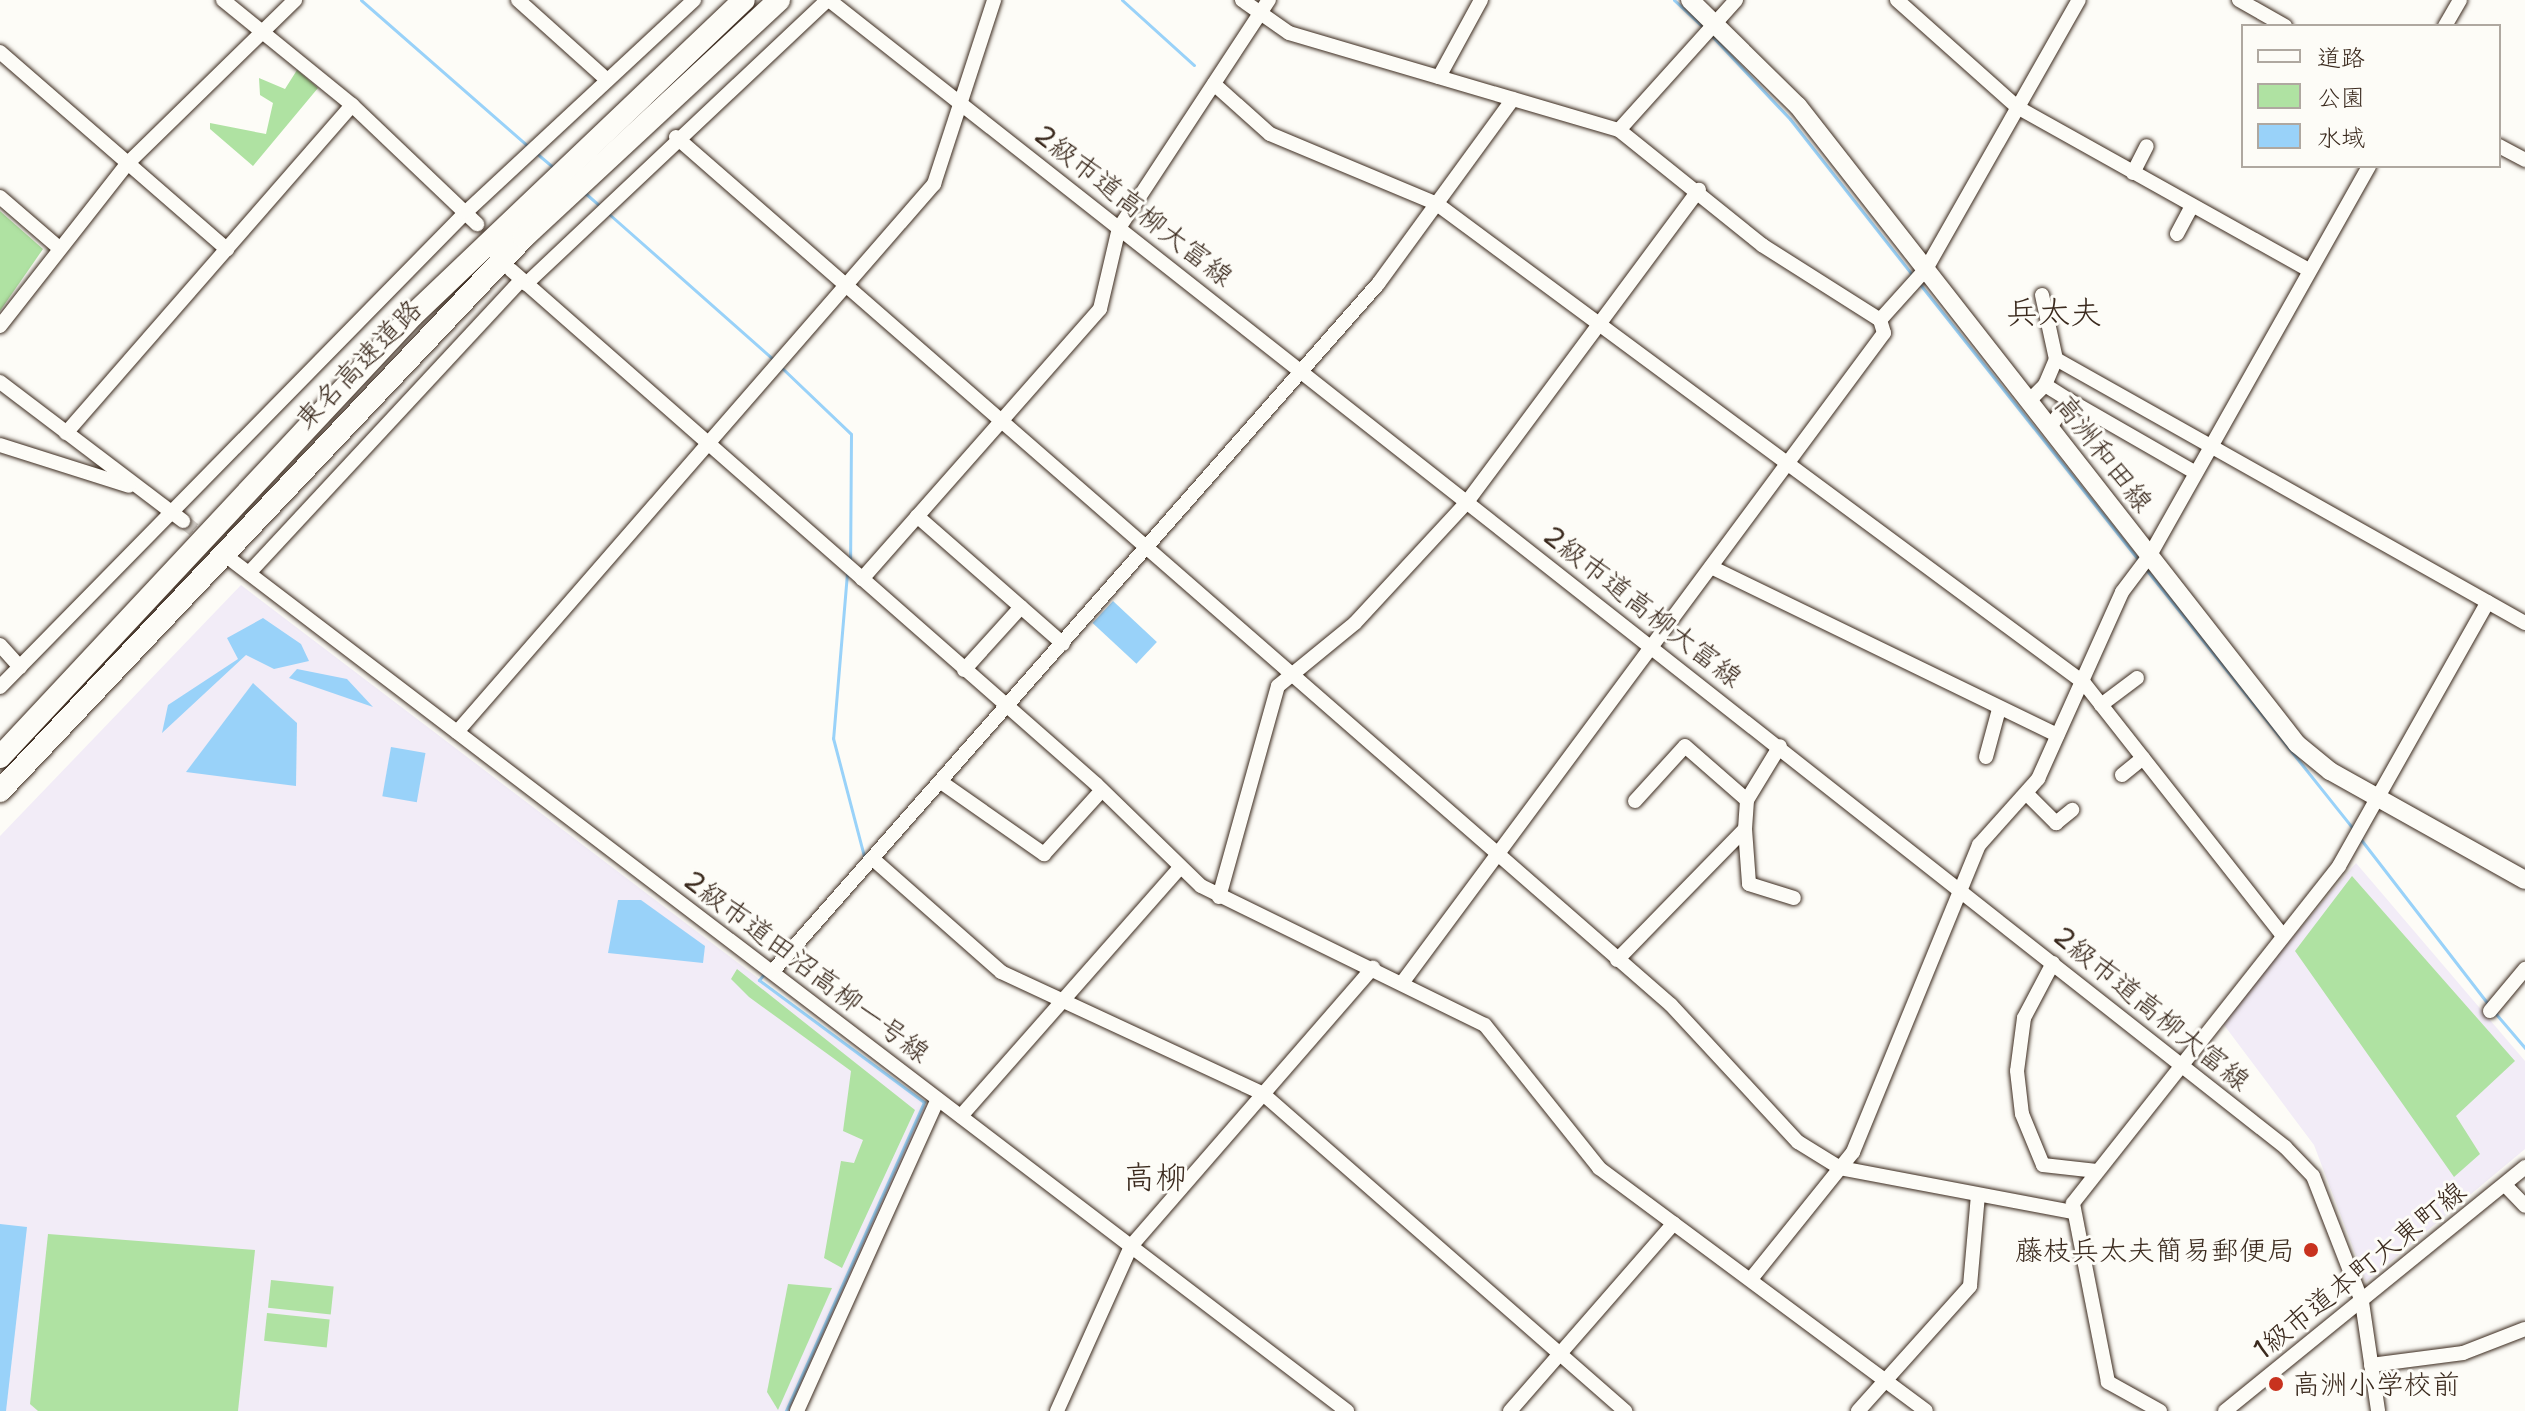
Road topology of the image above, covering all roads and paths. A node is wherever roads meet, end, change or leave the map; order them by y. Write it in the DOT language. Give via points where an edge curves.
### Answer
graph roads {
  1 [pos="223,0"];
  2 [pos="295,0"];
  3 [pos="518,0"];
  4 [pos="694,0"];
  5 [pos="744,0"];
  6 [pos="779,0"];
  7 [pos="828,0"];
  8 [pos="994,0"];
  9 [pos="1242,0"];
  10 [pos="1481,0"];
  11 [pos="1690,0"];
  12 [pos="1736,0"];
  13 [pos="1897,0"];
  14 [pos="2079,0"];
  15 [pos="2239,0"];
  16 [pos="2460,0"];
  17 [pos="1266,6"];
  18 [pos="1716,22"];
  19 [pos="2281,24"];
  20 [pos="2446,24"];
  21 [pos="266,30"];
  22 [pos="0,52"];
  23 [pos="1439,77"];
  24 [pos="606,79"];
  25 [pos="1214,84"];
  26 [pos="961,99"];
  27 [pos="1513,99"];
  28 [pos="352,105"];
  29 [pos="2017,107"];
  30 [pos="1619,130"];
  31 [pos="676,137"];
  32 [pos="2147,146"];
  33 [pos="2501,147"];
  34 [pos="2525,160"];
  35 [pos="127,164"];
  36 [pos="2368,168"];
  37 [pos="2133,173"];
  38 [pos="1699,190"];
  39 [pos="0,197"];
  40 [pos="1437,204"];
  41 [pos="2192,206"];
  42 [pos="467,211"];
  43 [pos="477,224"];
  44 [pos="1119,228"];
  45 [pos="2177,234"];
  46 [pos="58,247"];
  47 [pos="227,249"];
  48 [pos="1926,269"];
  49 [pos="2309,270"];
  50 [pos="519,278"];
  51 [pos="845,286"];
  52 [pos="2042,295"];
  53 [pos="1880,320"];
  54 [pos="1599,325"];
  55 [pos="0,326"];
  56 [pos="2056,359"];
  57 [pos="1303,370"];
  58 [pos="0,382"];
  59 [pos="2045,385"];
  60 [pos="2069,400"];
  61 [pos="2028,402"];
  62 [pos="999,421"];
  63 [pos="2049,429"];
  64 [pos="66,433"];
  65 [pos="707,444"];
  66 [pos="0,445"];
  67 [pos="2211,447"];
  68 [pos="1788,462"];
  69 [pos="2196,473"];
  70 [pos="132,484"];
  71 [pos="1467,502"];
  72 [pos="917,516"];
  73 [pos="177,517"];
  74 [pos="1148,548"];
  75 [pos="2150,555"];
  76 [pos="234,562"];
  77 [pos="1711,567"];
  78 [pos="249,573"];
  79 [pos="862,579"];
  80 [pos="2488,602"];
  81 [pos="1021,607"];
  82 [pos="2525,623"];
  83 [pos="1063,644"];
  84 [pos="0,645"];
  85 [pos="1651,646"];
  86 [pos="20,667"];
  87 [pos="964,670"];
  88 [pos="1294,674"];
  89 [pos="2137,678"];
  90 [pos="2084,683"];
  91 [pos="0,687"];
  92 [pos="2101,705"];
  93 [pos="1006,708"];
  94 [pos="1999,709"];
  95 [pos="457,732"];
  96 [pos="2057,735"];
  97 [pos="1780,746"];
  98 [pos="0,757"];
  99 [pos="1986,757"];
  100 [pos="2143,758"];
  101 [pos="2122,775"];
  102 [pos="941,782"];
  103 [pos="1102,790"];
  104 [pos="0,791"];
  105 [pos="2028,795"];
  106 [pos="2380,795"];
  107 [pos="1747,800"];
  108 [pos="1635,801"];
  109 [pos="2072,810"];
  110 [pos="1745,829"];
  111 [pos="1499,855"];
  112 [pos="873,859"];
  113 [pos="1180,868"];
  114 [pos="2525,880"];
  115 [pos="1960,889"];
  116 [pos="1219,897"];
  117 [pos="1794,898"];
  118 [pos="2282,935"];
  119 [pos="1617,960"];
  120 [pos="2053,963"];
  121 [pos="1373,968"];
  122 [pos="2525,969"];
  123 [pos="772,972"];
  124 [pos="1402,983"];
  125 [pos="1064,1000"];
  126 [pos="2490,1011"];
  127 [pos="2178,1061"];
  128 [pos="1262,1093"];
  129 [pos="938,1099"];
  130 [pos="961,1116"];
  131 [pos="2525,1167"];
  132 [pos="1840,1168"];
  133 [pos="2097,1171"];
  134 [pos="2505,1185"];
  135 [pos="1978,1195"];
  136 [pos="2525,1206"];
  137 [pos="2072,1212"];
  138 [pos="1674,1223"];
  139 [pos="1131,1246"];
  140 [pos="1751,1279"];
  141 [pos="2362,1302"];
  142 [pos="2525,1329"];
  143 [pos="1558,1353"];
  144 [pos="2371,1365"];
  145 [pos="1885,1381"];
  146 [pos="797,1411"];
  147 [pos="1057,1411"];
  148 [pos="1347,1411"];
  149 [pos="1510,1411"];
  150 [pos="1625,1411"];
  151 [pos="1858,1411"];
  152 [pos="1926,1411"];
  153 [pos="2160,1411"];
  154 [pos="2225,1411"];
  155 [pos="2378,1411"];
  1 -- 21 [label="street"];
  2 -- 21 [label="street"];
  3 -- 24 [label="street"];
  4 -- 24 [label="street"];
  5 -- 98 [label="highway, 東名高速道路" via="475,251"];
  6 -- 104 [label="highway, 東名高速道路" via="524,237"];
  7 -- 26 [label="street, 2級市道高柳大富線"];
  7 -- 31 [label="street"];
  8 -- 26 [label="street"];
  9 -- 17 [label="street"];
  10 -- 23 [label="street"];
  11 -- 18 [label="main road, 高洲和田線"];
  12 -- 18 [label="street"];
  13 -- 29 [label="street"];
  14 -- 29 [label="street"];
  15 -- 19 [label="street"];
  16 -- 20 [label="street"];
  17 -- 23 [label="street" via="1289,33"];
  17 -- 25 [label="street"];
  18 -- 30 [label="street"];
  18 -- 48 [label="main road, 高洲和田線" via="1798,106"];
  21 -- 28 [label="street"];
  21 -- 35 [label="street"];
  22 -- 35 [label="street"];
  23 -- 27 [label="street"];
  24 -- 42 [label="street"];
  25 -- 40 [label="street" via="1270,134"];
  25 -- 44 [label="street"];
  26 -- 44 [label="street, 2級市道高柳大富線"];
  26 -- 51 [label="street" via="934,184"];
  27 -- 30 [label="street"];
  27 -- 40 [label="street"];
  28 -- 42 [label="street"];
  28 -- 47 [label="street"];
  29 -- 37 [label="street"];
  29 -- 48 [label="street"];
  30 -- 38 [label="street"];
  31 -- 50 [label="street"];
  31 -- 51 [label="street"];
  32 -- 37 [label="street"];
  33 -- 34 [label="street"];
  35 -- 46 [label="street"];
  35 -- 47 [label="street"];
  36 -- 49 [label="street"];
  37 -- 41 [label="street"];
  38 -- 53 [label="street" via="1762,245"];
  38 -- 54 [label="street"];
  39 -- 46 [label="street"];
  40 -- 54 [label="street"];
  40 -- 57 [label="street"];
  41 -- 45 [label="street"];
  41 -- 49 [label="street"];
  42 -- 43 [label="street"];
  42 -- 73 [label="street"];
  44 -- 57 [label="street, 2級市道高柳大富線"];
  44 -- 62 [label="street" via="1100,309"];
  46 -- 55 [label="street"];
  47 -- 64 [label="street"];
  48 -- 53 [label="street"];
  48 -- 61 [label="main road, 高洲和田線"];
  49 -- 67 [label="street"];
  50 -- 65 [label="street"];
  50 -- 78 [label="street"];
  51 -- 62 [label="street"];
  51 -- 65 [label="street"];
  52 -- 56 [label="street"];
  53 -- 68 [label="street" via="1884,333"];
  54 -- 68 [label="street"];
  54 -- 71 [label="street"];
  56 -- 59 [label="street"];
  56 -- 67 [label="street"];
  57 -- 71 [label="street, 2級市道高柳大富線"];
  57 -- 74 [label="street"];
  58 -- 64 [label="street"];
  59 -- 60 [label="street"];
  59 -- 61 [label="street"];
  60 -- 63 [label="street"];
  60 -- 69 [label="street"];
  61 -- 63 [label="main road, 高洲和田線"];
  62 -- 72 [label="street"];
  62 -- 74 [label="street"];
  63 -- 75 [label="main road, 高洲和田線"];
  64 -- 70 [label="street"];
  65 -- 79 [label="street"];
  65 -- 95 [label="street"];
  66 -- 70 [label="street"];
  67 -- 69 [label="street"];
  67 -- 80 [label="street"];
  68 -- 77 [label="street"];
  68 -- 90 [label="street"];
  69 -- 75 [label="street"];
  70 -- 73 [label="street"];
  71 -- 85 [label="street, 2級市道高柳大富線"];
  71 -- 88 [label="street" via="1355,623"];
  72 -- 79 [label="street"];
  72 -- 81 [label="street"];
  73 -- 86 [label="street"];
  74 -- 83 [label="street"];
  74 -- 88 [label="street"];
  75 -- 90 [label="street" via="2134,576"];
  75 -- 106 [label="main road, 高洲和田線" via="2297,744 2330,771"];
  76 -- 78 [label="street, 2級市道田沼高柳一号線"];
  77 -- 85 [label="street"];
  77 -- 94 [label="street"];
  78 -- 95 [label="street, 2級市道田沼高柳一号線"];
  79 -- 87 [label="street"];
  80 -- 82 [label="street"];
  80 -- 106 [label="street"];
  81 -- 83 [label="street"];
  81 -- 87 [label="street"];
  83 -- 93 [label="street"];
  84 -- 86 [label="street"];
  85 -- 97 [label="street, 2級市道高柳大富線"];
  85 -- 111 [label="street"];
  86 -- 91 [label="street"];
  87 -- 93 [label="street"];
  88 -- 111 [label="street"];
  88 -- 116 [label="street" via="1278,686"];
  89 -- 92 [label="street"];
  90 -- 92 [label="street"];
  90 -- 96 [label="street"];
  92 -- 100 [label="street"];
  93 -- 102 [label="street"];
  93 -- 103 [label="street"];
  94 -- 96 [label="street"];
  94 -- 99 [label="street"];
  95 -- 123 [label="street, 2級市道田沼高柳一号線"];
  96 -- 105 [label="street"];
  97 -- 107 [label="street"];
  97 -- 115 [label="street, 2級市道高柳大富線"];
  100 -- 101 [label="street"];
  100 -- 118 [label="street"];
  102 -- 103 [label="street" via="1044,854"];
  102 -- 112 [label="street"];
  103 -- 113 [label="street"];
  105 -- 109 [label="street" via="2056,823"];
  105 -- 115 [label="street" via="1979,845"];
  106 -- 114 [label="main road, 高洲和田線"];
  106 -- 118 [label="street" via="2339,866"];
  107 -- 108 [label="street" via="1685,746"];
  107 -- 110 [label="street"];
  110 -- 117 [label="street" via="1749,884"];
  110 -- 119 [label="street"];
  111 -- 119 [label="street"];
  111 -- 124 [label="street"];
  112 -- 123 [label="street"];
  112 -- 125 [label="street" via="1001,972"];
  113 -- 116 [label="street"];
  113 -- 125 [label="street"];
  115 -- 120 [label="street, 2級市道高柳大富線"];
  115 -- 132 [label="street" via="1853,1152"];
  116 -- 121 [label="street"];
  118 -- 127 [label="street"];
  119 -- 132 [label="street" via="1671,1005 1798,1142"];
  120 -- 127 [label="street, 2級市道高柳大富線"];
  120 -- 133 [label="street" via="2024,1018 2017,1071 2022,1114 2043,1165"];
  121 -- 124 [label="street"];
  121 -- 128 [label="street"];
  122 -- 126 [label="street"];
  123 -- 129 [label="street, 2級市道田沼高柳一号線"];
  124 -- 138 [label="street" via="1485,1025 1599,1168"];
  125 -- 128 [label="street"];
  125 -- 130 [label="street"];
  127 -- 133 [label="street"];
  127 -- 141 [label="street, 2級市道高柳大富線" via="2313,1176"];
  128 -- 139 [label="street"];
  128 -- 143 [label="street"];
  129 -- 130 [label="street, 2級市道田沼高柳一号線"];
  129 -- 146 [label="street"];
  130 -- 139 [label="street, 2級市道田沼高柳一号線"];
  131 -- 134 [label="street, 1級市道本町大東町線"];
  132 -- 135 [label="street"];
  132 -- 140 [label="street"];
  133 -- 137 [label="street"];
  134 -- 136 [label="street"];
  134 -- 141 [label="street, 1級市道本町大東町線"];
  135 -- 137 [label="street"];
  135 -- 145 [label="street" via="1970,1286"];
  137 -- 153 [label="street" via="2108,1382"];
  138 -- 140 [label="street"];
  138 -- 143 [label="street"];
  139 -- 147 [label="street"];
  139 -- 148 [label="street, 2級市道田沼高柳一号線"];
  140 -- 145 [label="street"];
  141 -- 144 [label="street, 2級市道高柳大富線"];
  141 -- 154 [label="street, 1級市道本町大東町線"];
  142 -- 144 [label="street" via="2463,1353"];
  143 -- 149 [label="street"];
  143 -- 150 [label="street"];
  144 -- 155 [label="street, 2級市道高柳大富線"];
  145 -- 151 [label="street"];
  145 -- 152 [label="street"];
}
